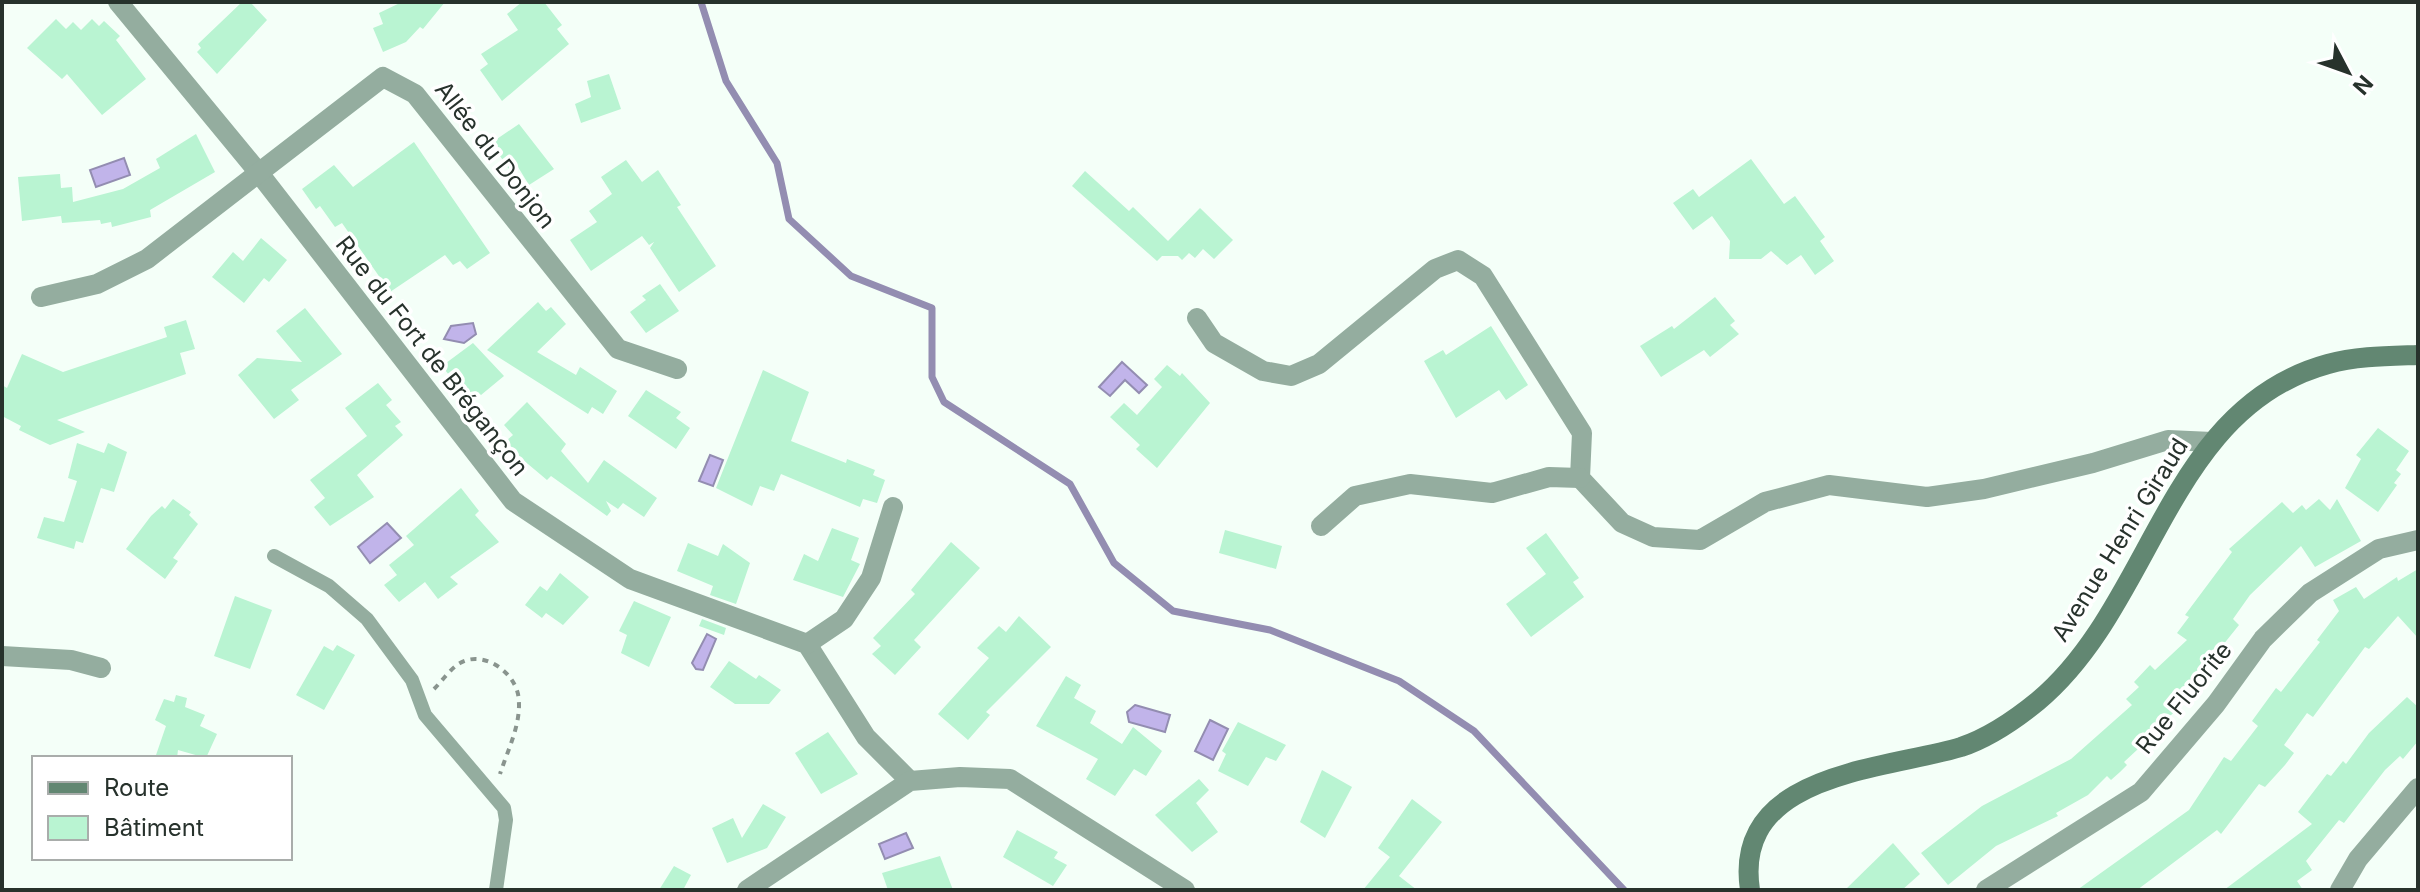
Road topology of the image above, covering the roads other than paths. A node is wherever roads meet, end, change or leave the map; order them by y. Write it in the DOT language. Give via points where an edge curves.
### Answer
graph roads {
  1 [pos="118,2"];
  2 [pos="259,173"];
  3 [pos="41,297"];
  4 [pos="1197,318"];
  5 [pos="2418,355"];
  6 [pos="677,369"];
  7 [pos="2212,442"];
  8 [pos="1580,478"];
  9 [pos="893,507"];
  10 [pos="1321,526"];
  11 [pos="2418,540"];
  12 [pos="274,556"];
  13 [pos="807,644"];
  14 [pos="2,656"];
  15 [pos="101,668"];
  16 [pos="910,781"];
  17 [pos="2418,788"];
  18 [pos="496,890"];
  19 [pos="747,890"];
  20 [pos="1185,890"];
  21 [pos="1750,890"];
  22 [pos="1986,890"];
  23 [pos="2340,890"];
  1 -- 2 [label="street, Rue du Fort de Brégançon"];
  2 -- 3 [label="street" via="147,259 97,284"];
  2 -- 6 [label="street, Allée du Donjon" via="383,77 415,94 618,349"];
  2 -- 13 [label="street, Rue du Fort de Brégançon" via="513,501 630,579"];
  4 -- 8 [label="street" via="1214,343 1263,371 1291,376 1319,364 1435,269 1458,260 1483,276 1582,433"];
  5 -- 7 [label="street, Avenue Henri Giraud" via="2359,357 2286,379 2245,407"];
  7 -- 8 [label="street" via="2168,440 2080,467 1927,497 1829,485 1765,502 1700,540 1653,537 1622,523"];
  7 -- 21 [label="street, Avenue Henri Giraud" via="2178,489 2111,613 2040,700 1962,747 1862,767 1786,802 1764,822 1756,838"];
  8 -- 10 [label="street" via="1549,477 1492,493 1410,484 1355,496"];
  9 -- 13 [label="street" via="871,578 844,619"];
  11 -- 22 [label="street, Rue Fluorite" via="2379,549 2310,593 2263,639 2141,792"];
  12 -- 18 [label="lane" via="329,586 367,619 412,680 418,705 504,808"];
  13 -- 16 [label="street" via="866,737"];
  14 -- 15 [label="street" via="71,660"];
  16 -- 19 [label="street"];
  16 -- 20 [label="street" via="1010,779"];
  17 -- 23 [label="street" via="2358,859"];
}
